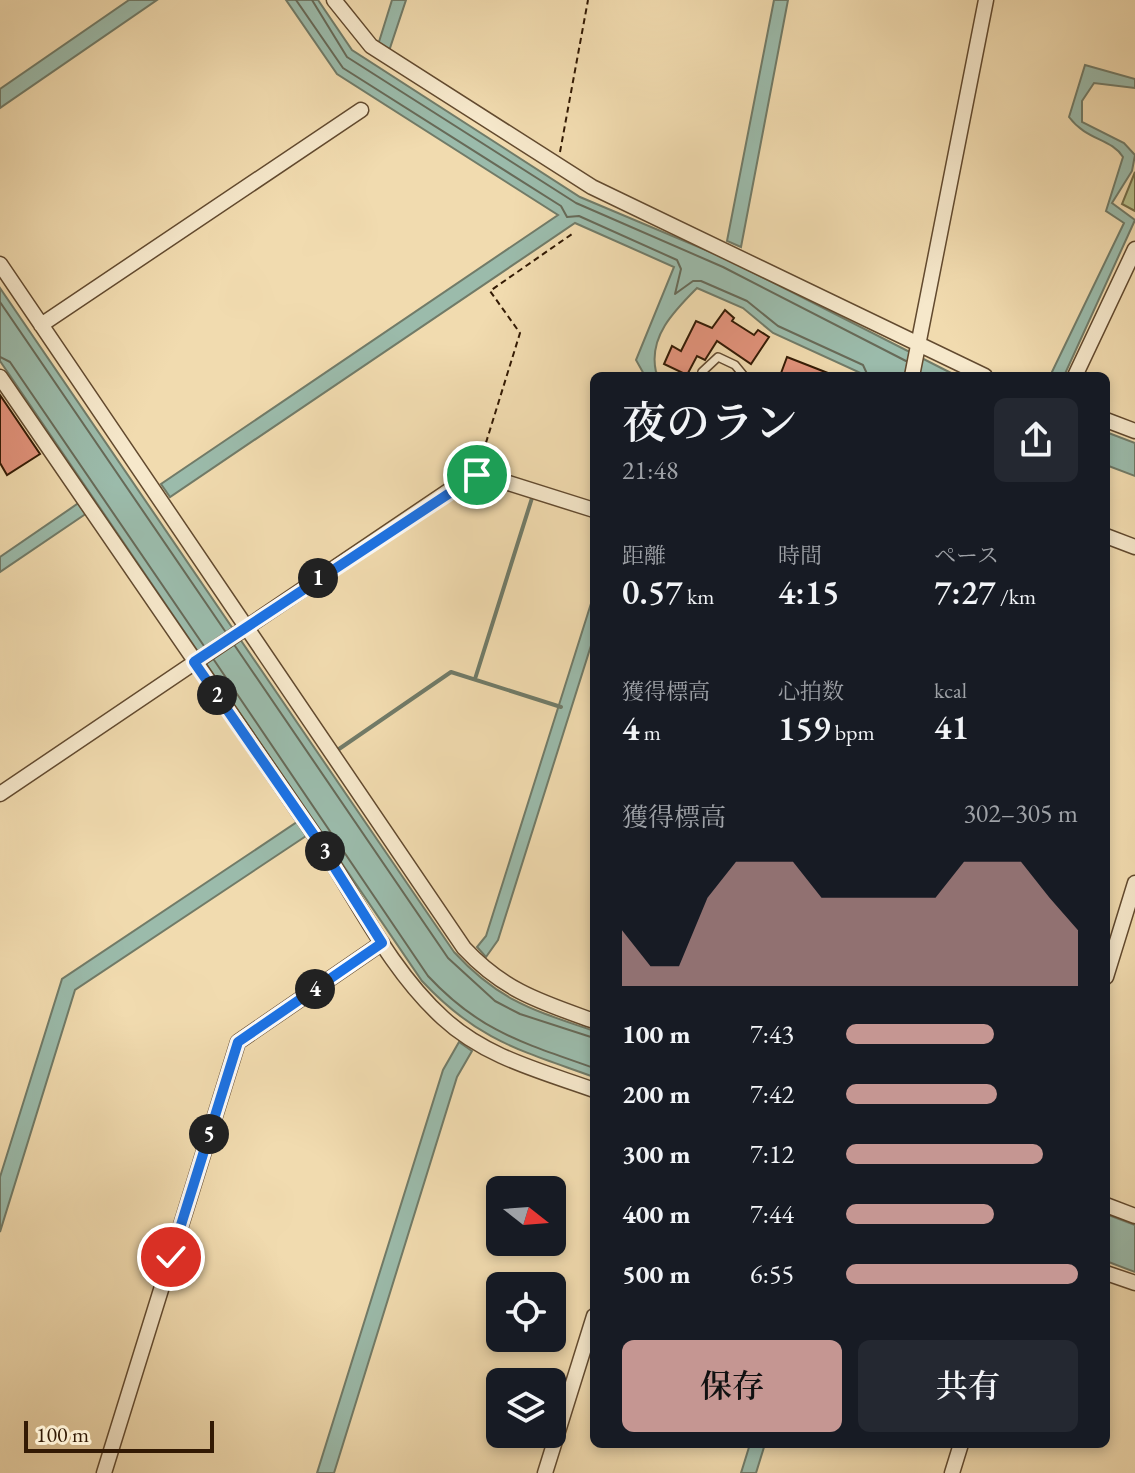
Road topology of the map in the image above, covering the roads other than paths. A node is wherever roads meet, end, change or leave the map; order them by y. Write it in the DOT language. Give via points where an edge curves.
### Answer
graph roads {
  1 [pos="334,0"];
  2 [pos="986,0"];
  3 [pos="361,110"];
  4 [pos="1135,249"];
  5 [pos="0,264"];
  6 [pos="41,325"];
  7 [pos="920,350"];
  8 [pos="702,372"];
  9 [pos="741,372"];
  10 [pos="913,372"];
  11 [pos="975,372"];
  12 [pos="1077,372"];
  13 [pos="0,377"];
  14 [pos="1110,422"];
  15 [pos="1135,431"];
  16 [pos="590,509"];
  17 [pos="1110,538"];
  18 [pos="1135,547"];
  19 [pos="244,628"];
  20 [pos="196,661"];
  21 [pos="0,794"];
  22 [pos="1135,883"];
  23 [pos="382,943"];
  24 [pos="1110,964"];
  25 [pos="590,1019"];
  26 [pos="590,1089"];
  27 [pos="1110,1207"];
  28 [pos="1135,1216"];
  29 [pos="1110,1274"];
  30 [pos="1135,1283"];
  31 [pos="590,1329"];
  32 [pos="960,1448"];
  33 [pos="104,1473"];
  34 [pos="545,1473"];
  35 [pos="952,1473"];
  1 -- 7 [label="street" via="371,46 592,187"];
  2 -- 7 [label="street"];
  3 -- 6 [label="street"];
  4 -- 12 [label="street"];
  5 -- 6 [label="street"];
  6 -- 19 [label="street"];
  7 -- 10 [label="street"];
  7 -- 11 [label="street"];
  8 -- 9 [label="lane" via="718,357"];
  13 -- 20 [label="street"];
  14 -- 15 [label="street"];
  16 -- 19 [label="street" via="477,475"];
  17 -- 18 [label="street"];
  19 -- 20 [label="street"];
  19 -- 25 [label="street" via="464,948 505,985"];
  20 -- 21 [label="street"];
  20 -- 23 [label="street"];
  22 -- 24 [label="street"];
  23 -- 26 [label="street" via="421,995 466,1036"];
  23 -- 33 [label="street" via="238,1042"];
  27 -- 28 [label="street"];
  29 -- 30 [label="street"];
  31 -- 34 [label="street"];
  32 -- 35 [label="street"];
}
